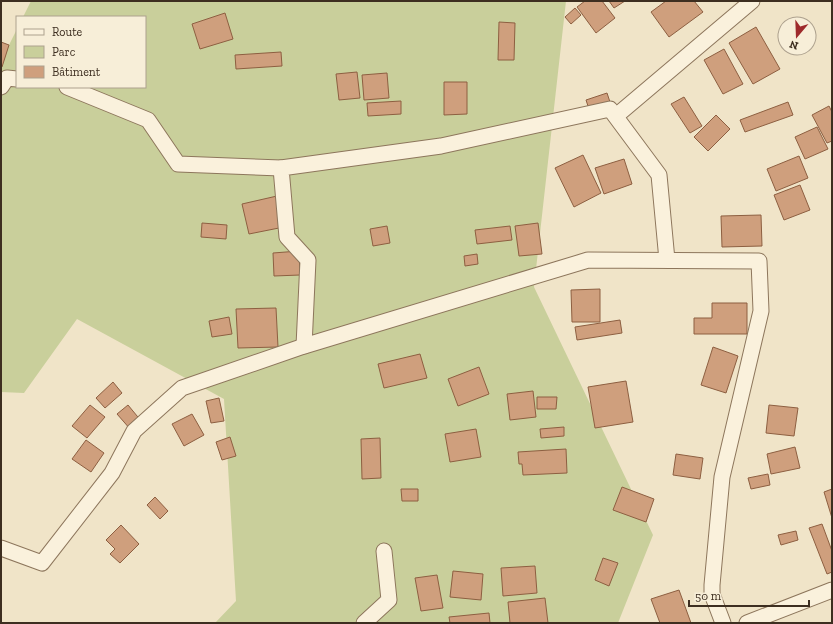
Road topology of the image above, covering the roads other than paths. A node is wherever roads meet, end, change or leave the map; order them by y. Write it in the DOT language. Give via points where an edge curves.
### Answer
graph roads {
  1 [pos="752,1"];
  2 [pos="16,79"];
  3 [pos="1,87"];
  4 [pos="69,88"];
  5 [pos="616,116"];
  6 [pos="281,168"];
  7 [pos="667,260"];
  8 [pos="304,346"];
  9 [pos="1,548"];
  10 [pos="384,551"];
  11 [pos="832,590"];
  12 [pos="364,623"];
  13 [pos="723,623"];
  14 [pos="747,623"];
  1 -- 5 [label="street"];
  2 -- 3 [label="street" via="7,78"];
  4 -- 6 [label="street" via="148,120 178,164"];
  5 -- 6 [label="street" via="610,109 441,146"];
  5 -- 7 [label="street" via="659,175"];
  6 -- 8 [label="street" via="287,237 308,260"];
  7 -- 8 [label="street" via="588,260"];
  7 -- 13 [label="street" via="759,261 760,311 721,485 712,594"];
  8 -- 9 [label="street" via="182,388 134,431 112,473 42,563"];
  10 -- 12 [label="street" via="389,600"];
  11 -- 14 [label="street"];
}
